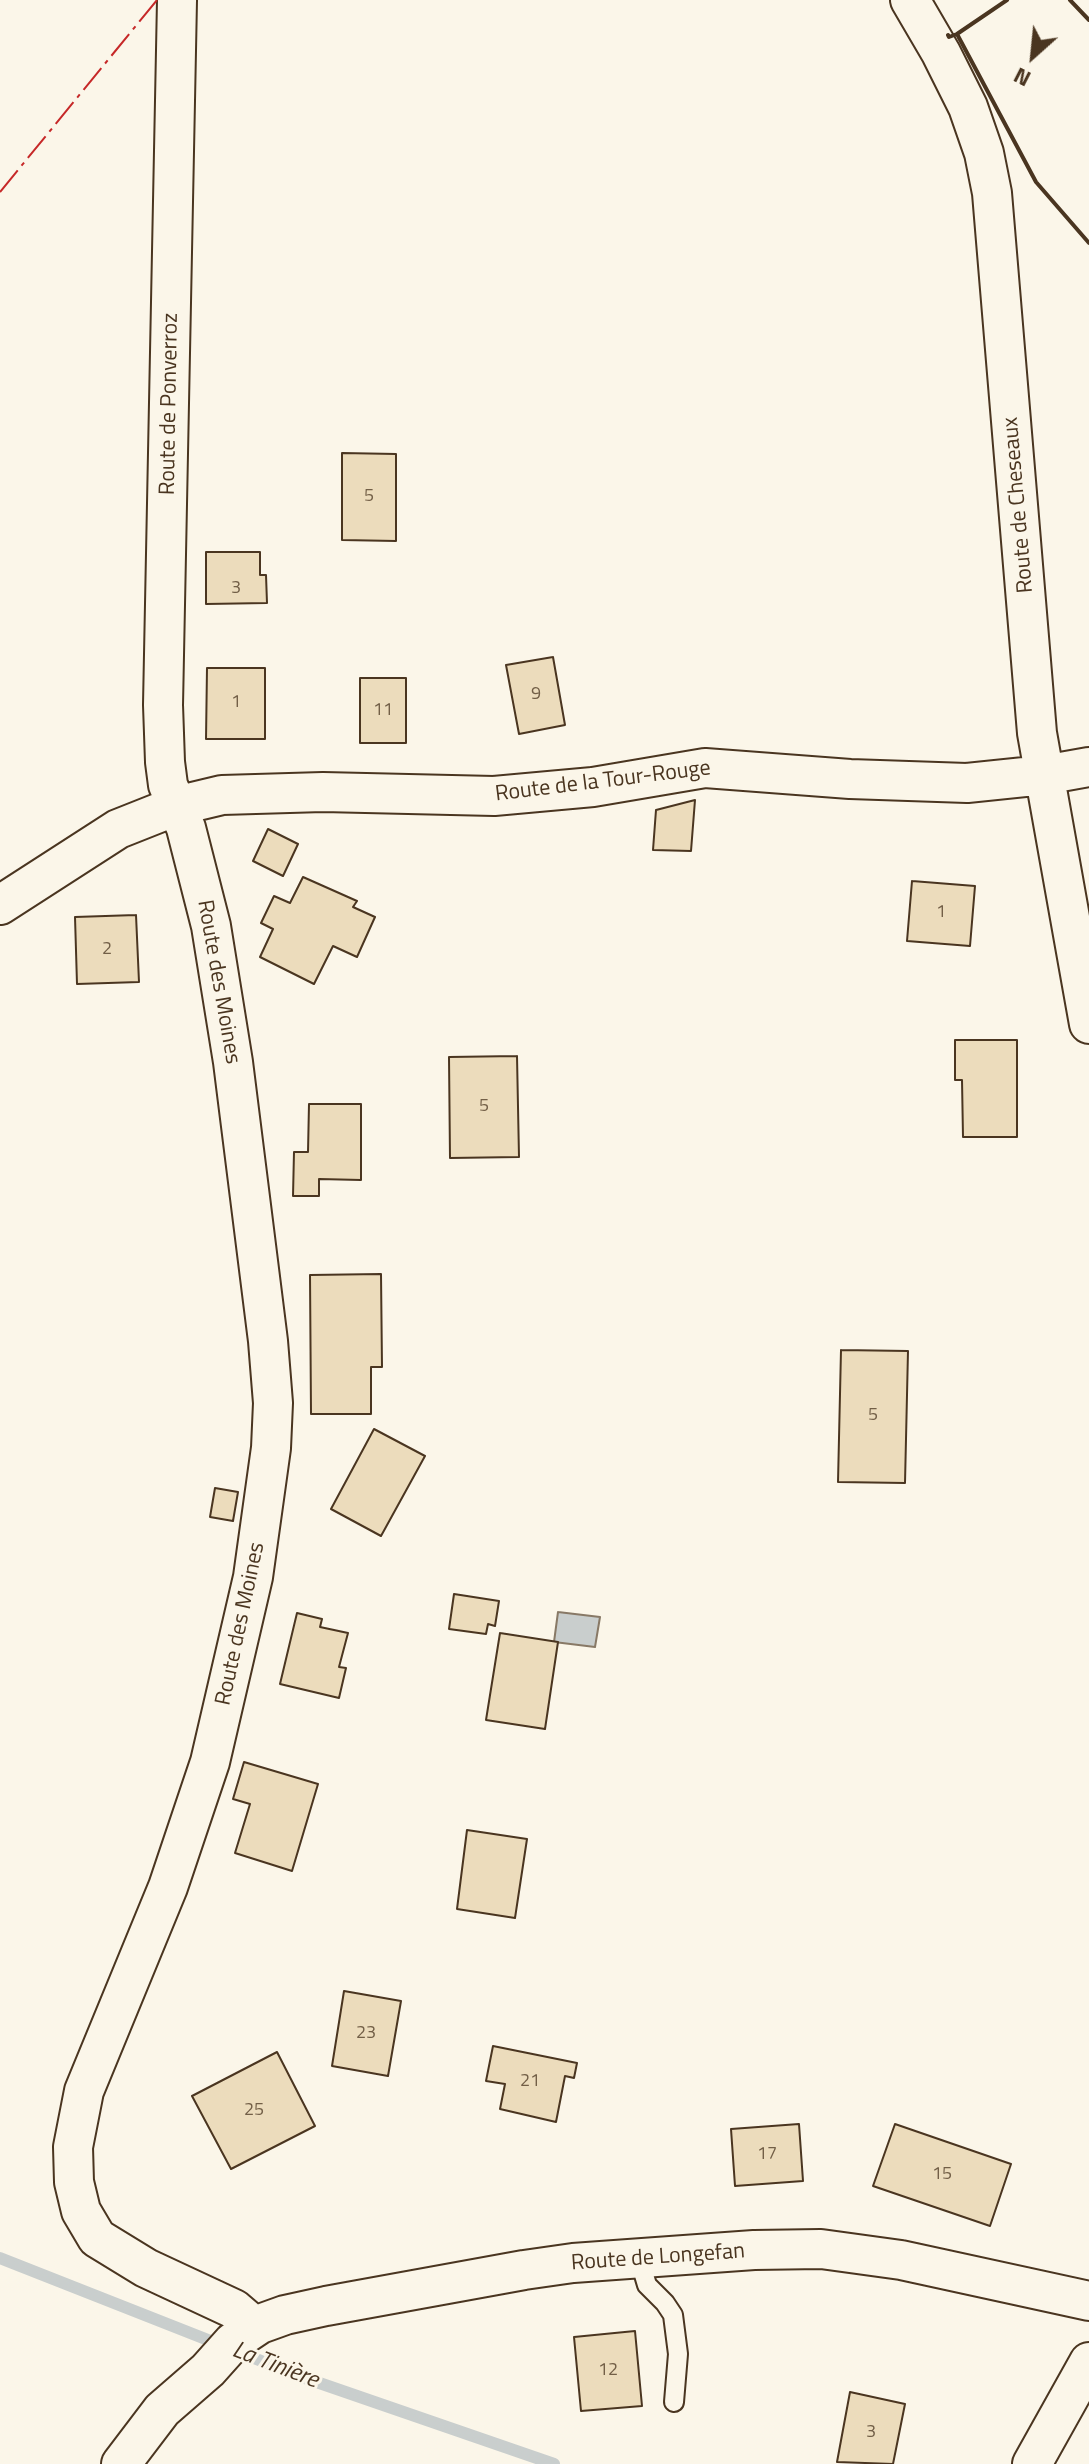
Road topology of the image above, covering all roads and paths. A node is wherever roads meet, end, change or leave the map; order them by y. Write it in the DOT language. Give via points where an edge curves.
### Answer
graph roads {
  1 [pos="177,0"];
  2 [pos="910,0"];
  3 [pos="1089,767"];
  4 [pos="1044,775"];
  5 [pos="176,806"];
  6 [pos="0,905"];
  7 [pos="1089,1024"];
  8 [pos="639,2258"];
  9 [pos="1089,2301"];
  10 [pos="244,2335"];
  11 [pos="1089,2362"];
  12 [pos="674,2402"];
  13 [pos="121,2464"];
  14 [pos="1032,2464"];
  1 -- 5 [label="street, Route de Ponverroz" via="163,705 168,785"];
  2 -- 4 [label="street, Route de Cheseaux" via="968,107 992,193"];
  3 -- 4 [label="street, Route de la Tour-Rouge"];
  4 -- 5 [label="street, Route de la Tour-Rouge" via="929,783 705,768 593,787 494,796 265,792"];
  4 -- 7 [label="street, Route de Cheseaux"];
  5 -- 6 [label="street, Route de la Tour-Rouge" via="118,829"];
  5 -- 10 [label="street, Route des Moines" via="211,926 233,1062 268,1341 271,1448 253,1577 210,1762 168,1887 87,2083 73,2147 74,2182 81,2211 97,2238 146,2268 234,2309"];
  8 -- 9 [label="street, Route de Longefan" via="835,2250"];
  8 -- 10 [label="street, Route de Longefan" via="524,2270 326,2306 285,2315"];
  8 -- 12 [label="lane" via="647,2285 673,2315 678,2354"];
  10 -- 13 [label="street" via="162,2410"];
  11 -- 14 [label="street"];
}
